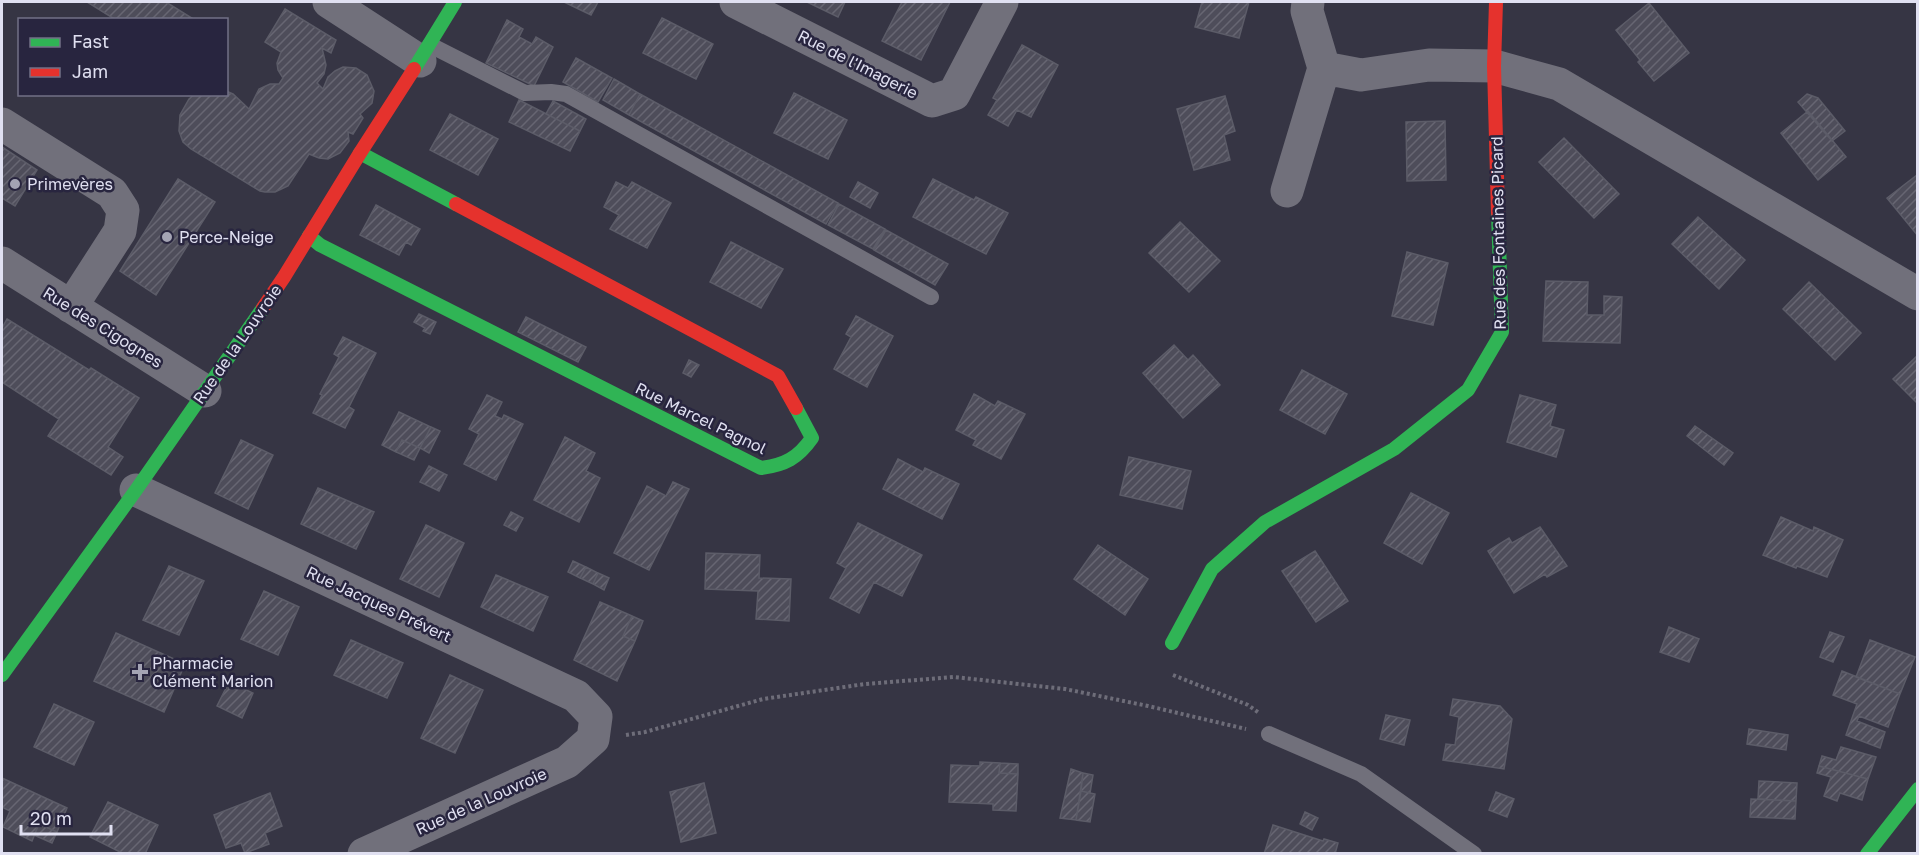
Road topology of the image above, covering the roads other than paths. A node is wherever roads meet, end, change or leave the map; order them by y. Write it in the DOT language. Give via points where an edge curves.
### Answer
graph roads {
  1 [pos="329,2"];
  2 [pos="455,2"];
  3 [pos="736,2"];
  4 [pos="1002,2"];
  5 [pos="1308,2"];
  6 [pos="1497,2"];
  7 [pos="425,53"];
  8 [pos="1494,66"];
  9 [pos="1324,68"];
  10 [pos="2,124"];
  11 [pos="360,153"];
  12 [pos="1287,191"];
  13 [pos="309,236"];
  14 [pos="2,263"];
  15 [pos="1917,294"];
  16 [pos="930,297"];
  17 [pos="71,307"];
  18 [pos="205,391"];
  19 [pos="136,490"];
  20 [pos="1172,643"];
  21 [pos="2,675"];
  22 [pos="1266,733"];
  23 [pos="592,740"];
  24 [pos="1917,789"];
  25 [pos="364,854"];
  26 [pos="1474,854"];
  27 [pos="1867,854"];
  1 -- 7 [label="street"];
  2 -- 7 [label="street, Rue de la Louvroie"];
  3 -- 4 [label="street, Rue de l'Imagerie" via="932,101 954,94"];
  5 -- 9 [label="street" via="1307,11"];
  6 -- 8 [label="street, Rue des Fontaines Picard"];
  7 -- 11 [label="street, Rue de la Louvroie"];
  7 -- 16 [label="lane" via="525,93 566,94"];
  8 -- 9 [label="street" via="1429,65 1360,75"];
  8 -- 15 [label="street" via="1559,84"];
  8 -- 20 [label="street, Rue des Fontaines Picard" via="1502,332 1468,390 1394,449 1266,522 1212,570"];
  9 -- 12 [label="street"];
  10 -- 17 [label="street" via="112,193 123,210 120,231"];
  11 -- 13 [label="street, Rue de la Louvroie"];
  11 -- 13 [label="street, Rue Marcel Pagnol" via="778,376 812,438 801,455 784,466 761,468"];
  13 -- 18 [label="street, Rue de la Louvroie"];
  14 -- 17 [label="street, Rue des Cigognes"];
  17 -- 18 [label="street, Rue des Cigognes"];
  18 -- 19 [label="street, Rue de la Louvroie"];
  19 -- 21 [label="street, Rue de la Louvroie"];
  19 -- 23 [label="street, Rue Jacques Prévert" via="576,696 596,717"];
  22 -- 26 [label="lane" via="1361,774"];
  23 -- 25 [label="street, Rue de la Louvroie" via="567,762"];
  24 -- 27 [label="street"];
}
